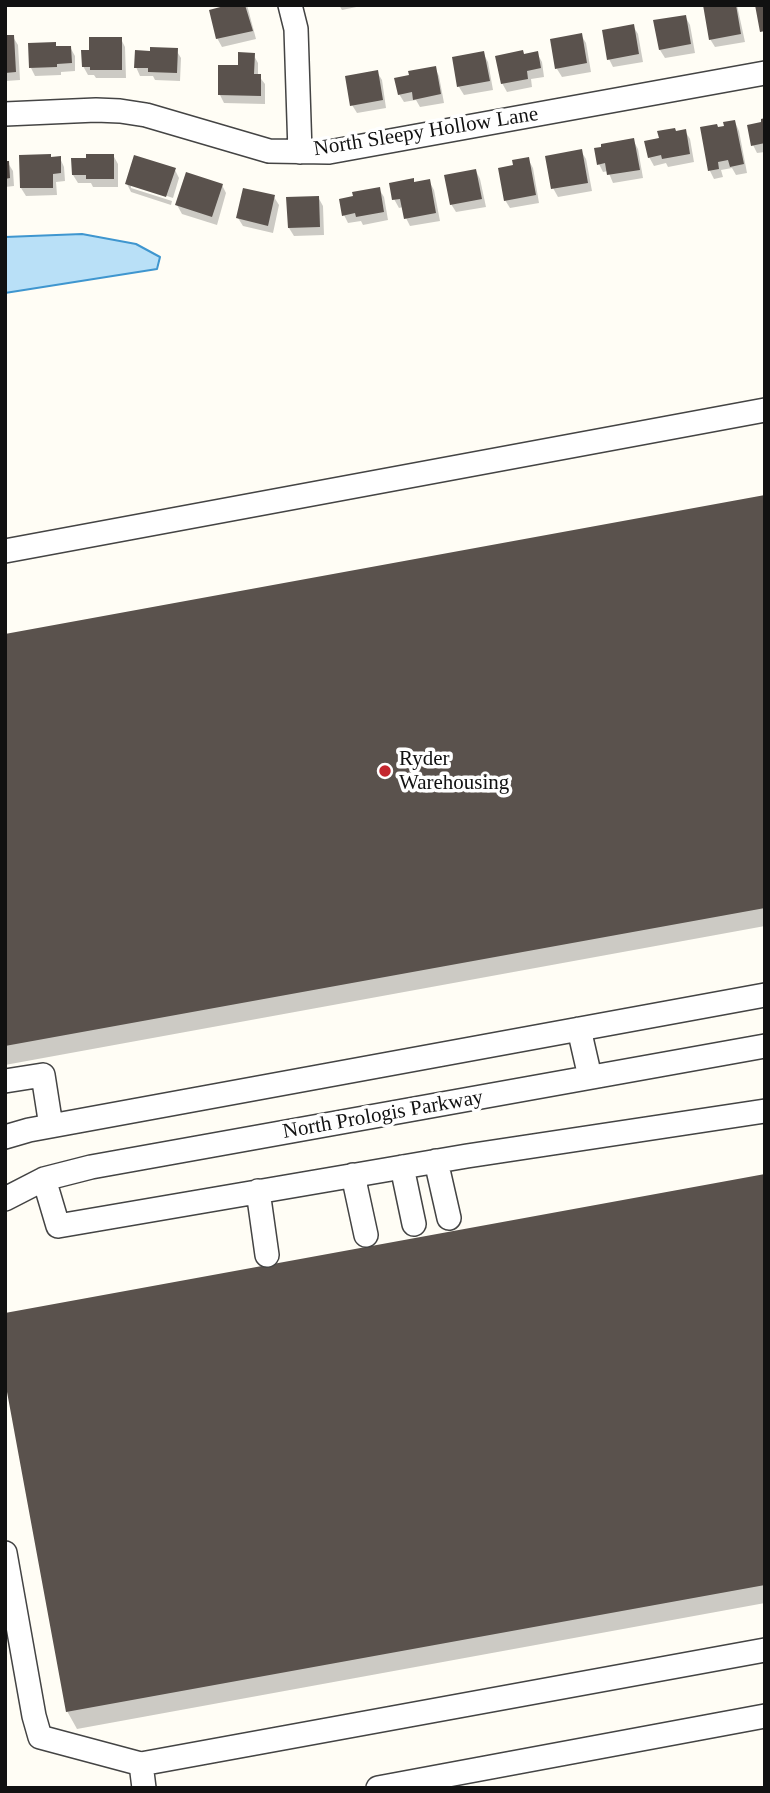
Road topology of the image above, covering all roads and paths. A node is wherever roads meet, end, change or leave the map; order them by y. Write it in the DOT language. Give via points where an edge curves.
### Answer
graph roads {
  1 [pos="290,5"];
  2 [pos="765,73"];
  3 [pos="5,114"];
  4 [pos="300,152"];
  5 [pos="765,410"];
  6 [pos="5,551"];
  7 [pos="765,995"];
  8 [pos="579,1029"];
  9 [pos="765,1046"];
  10 [pos="590,1077"];
  11 [pos="5,1081"];
  12 [pos="765,1111"];
  13 [pos="51,1126"];
  14 [pos="5,1137"];
  15 [pos="436,1161"];
  16 [pos="402,1167"];
  17 [pos="353,1175"];
  18 [pos="44,1179"];
  19 [pos="258,1191"];
  20 [pos="5,1199"];
  21 [pos="449,1218"];
  22 [pos="414,1224"];
  23 [pos="366,1235"];
  24 [pos="267,1255"];
  25 [pos="5,1553"];
  26 [pos="765,1650"];
  27 [pos="765,1716"];
  28 [pos="141,1764"];
  29 [pos="144,1788"];
  30 [pos="378,1788"];
  1 -- 4 [label="street" via="296,29"];
  2 -- 4 [label="street, North Sleepy Hollow Lane" via="329,152"];
  3 -- 4 [label="street, North Sleepy Hollow Lane" via="120,111 260,149"];
  5 -- 6 [label="street"];
  7 -- 8 [label="street"];
  8 -- 10 [label="street"];
  8 -- 13 [label="street"];
  9 -- 10 [label="street, North Prologis Parkway"];
  10 -- 18 [label="street, North Prologis Parkway"];
  11 -- 13 [label="street" via="43,1075"];
  12 -- 15 [label="street"];
  13 -- 14 [label="street"];
  15 -- 16 [label="street"];
  15 -- 21 [label="street"];
  16 -- 17 [label="street"];
  16 -- 22 [label="street"];
  17 -- 19 [label="street"];
  17 -- 23 [label="street"];
  18 -- 19 [label="street" via="58,1226"];
  18 -- 20 [label="street, North Prologis Parkway"];
  19 -- 24 [label="street"];
  25 -- 28 [label="street" via="40,1737"];
  26 -- 28 [label="street"];
  27 -- 30 [label="street"];
  28 -- 29 [label="street"];
}
